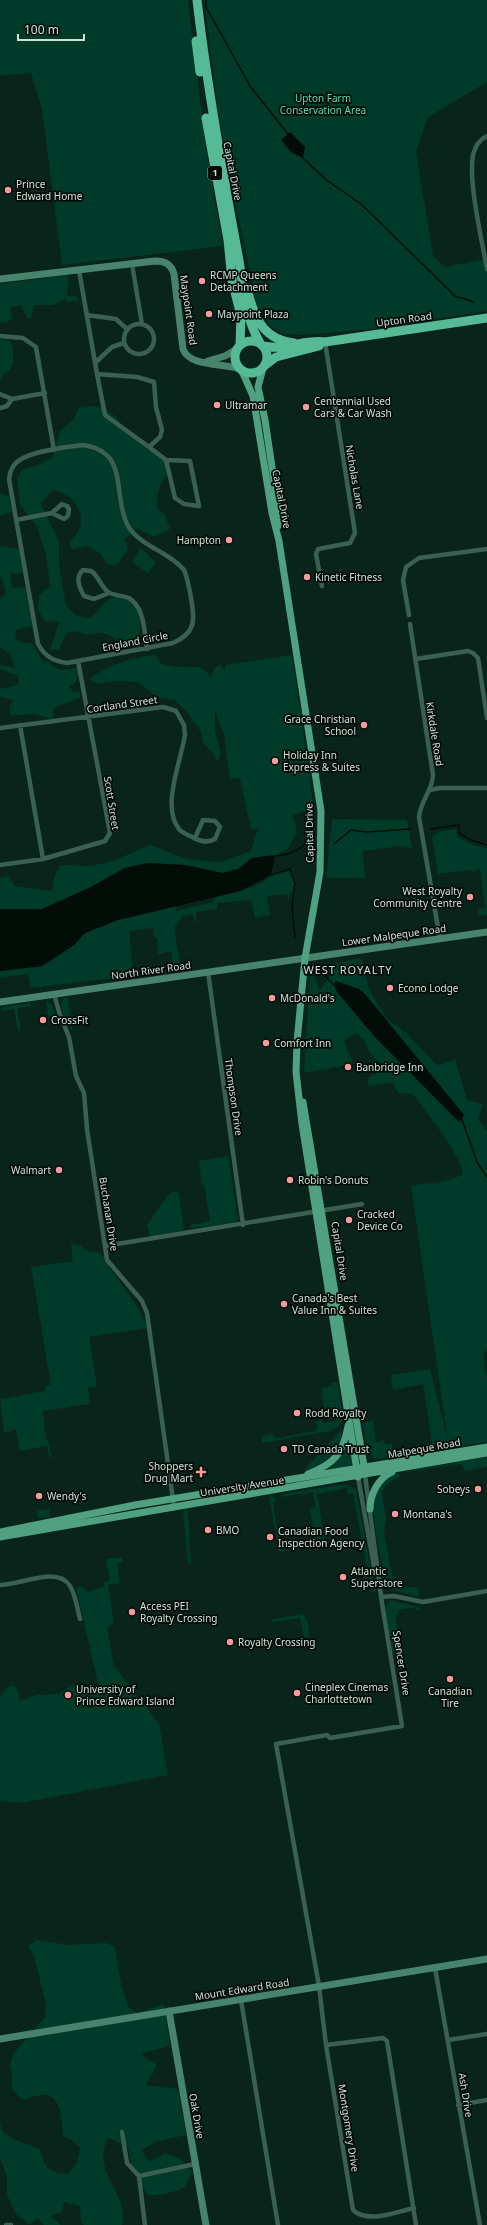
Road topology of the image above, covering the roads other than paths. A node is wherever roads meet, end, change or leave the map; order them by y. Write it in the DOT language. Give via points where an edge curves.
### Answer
graph roads {
  1 [pos="191,0"];
  2 [pos="197,0"];
  3 [pos="487,136"];
  4 [pos="484,239"];
  5 [pos="239,258"];
  6 [pos="132,264"];
  7 [pos="487,269"];
  8 [pos="79,270"];
  9 [pos="0,279"];
  10 [pos="87,315"];
  11 [pos="487,318"];
  12 [pos="142,324"];
  13 [pos="128,329"];
  14 [pos="0,336"];
  15 [pos="325,342"];
  16 [pos="124,343"];
  17 [pos="262,344"];
  18 [pos="300,344"];
  19 [pos="239,347"];
  20 [pos="202,362"];
  21 [pos="95,363"];
  22 [pos="263,368"];
  23 [pos="241,369"];
  24 [pos="97,374"];
  25 [pos="45,393"];
  26 [pos="0,394"];
  27 [pos="12,399"];
  28 [pos="0,408"];
  29 [pos="148,448"];
  30 [pos="54,450"];
  31 [pos="166,460"];
  32 [pos="52,513"];
  33 [pos="16,520"];
  34 [pos="279,541"];
  35 [pos="487,549"];
  36 [pos="322,586"];
  37 [pos="109,593"];
  38 [pos="409,615"];
  39 [pos="410,624"];
  40 [pos="147,649"];
  41 [pos="416,659"];
  42 [pos="78,661"];
  43 [pos="87,718"];
  44 [pos="487,718"];
  45 [pos="20,725"];
  46 [pos="0,728"];
  47 [pos="487,788"];
  48 [pos="430,790"];
  49 [pos="195,838"];
  50 [pos="42,859"];
  51 [pos="0,865"];
  52 [pos="487,932"];
  53 [pos="440,939"];
  54 [pos="305,958"];
  55 [pos="208,972"];
  56 [pos="54,994"];
  57 [pos="0,1002"];
  58 [pos="362,1204"];
  59 [pos="320,1212"];
  60 [pos="242,1225"];
  61 [pos="105,1246"];
  62 [pos="348,1420"];
  63 [pos="487,1447"];
  64 [pos="487,1453"];
  65 [pos="411,1467"];
  66 [pos="365,1472"];
  67 [pos="357,1473"];
  68 [pos="295,1479"];
  69 [pos="173,1499"];
  70 [pos="174,1507"];
  71 [pos="370,1509"];
  72 [pos="0,1532"];
  73 [pos="0,1537"];
  74 [pos="0,1586"];
  75 [pos="380,1591"];
  76 [pos="487,1591"];
  77 [pos="381,1597"];
  78 [pos="80,1619"];
  79 [pos="276,1744"];
  80 [pos="487,1959"];
  81 [pos="435,1968"];
  82 [pos="319,1986"];
  83 [pos="241,2000"];
  84 [pos="169,2011"];
  85 [pos="487,2034"];
  86 [pos="0,2038"];
  87 [pos="448,2040"];
  88 [pos="326,2045"];
  89 [pos="487,2100"];
  90 [pos="458,2105"];
  91 [pos="122,2132"];
  92 [pos="195,2164"];
  93 [pos="139,2176"];
  94 [pos="414,2208"];
  95 [pos="6,2225"];
  96 [pos="11,2225"];
  97 [pos="145,2225"];
  98 [pos="206,2225"];
  99 [pos="278,2225"];
  100 [pos="416,2225"];
  101 [pos="480,2225"];
  1 -- 19 [label="highway, Capital Drive / 1" via="204,106 228,240 230,268 241,316"];
  2 -- 5 [label="highway, Capital Drive / 1" via="210,108"];
  3 -- 4 [label="street" via="476,146 472,178"];
  4 -- 7 [label="street"];
  5 -- 17 [label="highway, Capital Drive / 1" via="248,318"];
  5 -- 18 [label="highway" via="253,310 264,330 279,340"];
  6 -- 8 [label="street, Maypoint Road"];
  6 -- 12 [label="street"];
  6 -- 20 [label="street, Maypoint Road" via="159,261 170,266 175,278 183,349 190,360"];
  8 -- 9 [label="street, Maypoint Road"];
  8 -- 10 [label="street"];
  10 -- 13 [label="street" via="116,319"];
  10 -- 21 [label="street"];
  11 -- 15 [label="highway, Upton Road"];
  12 -- 13 [label="street"];
  12 -- 16 [label="street" via="152,334 150,348 142,353 133,352"];
  13 -- 16 [label="street"];
  14 -- 25 [label="street" via="24,338 36,347"];
  15 -- 18 [label="highway, Upton Road"];
  15 -- 22 [label="highway, Upton Road" via="276,357"];
  15 -- 36 [label="street, Nicholas Lane" via="355,533 350,543 318,549 316,554"];
  16 -- 21 [label="street" via="112,347"];
  17 -- 18 [label="highway, Upton Road" via="285,348"];
  17 -- 19 [label="highway" via="252,341"];
  17 -- 22 [label="highway" via="267,357"];
  19 -- 20 [label="street" via="225,356"];
  19 -- 23 [label="highway" via="236,360"];
  20 -- 23 [label="street, Maypoint Road"];
  21 -- 24 [label="street"];
  22 -- 23 [label="highway" via="252,372"];
  22 -- 34 [label="main road, Capital Drive" via="258,387 277,501"];
  23 -- 34 [label="main road, Capital Drive" via="252,392"];
  24 -- 29 [label="street" via="105,415"];
  24 -- 29 [label="street" via="137,377 154,382 156,407 162,430 160,437"];
  25 -- 27 [label="street"];
  25 -- 30 [label="street"];
  26 -- 27 [label="street"];
  27 -- 28 [label="street" via="7,406"];
  29 -- 31 [label="street"];
  30 -- 33 [label="street, England Circle" via="27,456 16,462 11,469 9,479"];
  30 -- 40 [label="street, England Circle" via="83,445 102,450 112,462 120,486 127,523 135,534 184,570 194,616 190,630 185,637 173,643"];
  31 -- 31 [label="street" via="190,461 199,506 184,504 175,498"];
  32 -- 33 [label="street"];
  33 -- 42 [label="street, England Circle" via="38,644 48,657 56,661"];
  34 -- 54 [label="main road, Capital Drive" via="321,811 320,872"];
  35 -- 38 [label="street" via="419,558 406,567 403,580"];
  37 -- 37 [label="street" via="91,570 83,570 80,573 79,584 84,596 94,599"];
  37 -- 40 [label="street" via="128,598 138,606"];
  39 -- 41 [label="street, Kirkdale Road"];
  40 -- 42 [label="street, England Circle"];
  41 -- 44 [label="street" via="468,651 473,653 478,658"];
  41 -- 48 [label="street, Kirkdale Road" via="433,774"];
  42 -- 43 [label="street, Scott Street"];
  43 -- 45 [label="street, Cortland Street"];
  43 -- 49 [label="street, Cortland Street" via="163,707 176,711 184,725 185,735 172,796 171,813 179,829"];
  43 -- 50 [label="street, Scott Street" via="110,833 105,841"];
  45 -- 46 [label="street, Cortland Street"];
  45 -- 50 [label="street"];
  47 -- 48 [label="street"];
  48 -- 53 [label="street, Kirkdale Road" via="424,798 419,817"];
  49 -- 49 [label="street, Cortland Street" via="212,841 219,831 218,823 203,820"];
  50 -- 51 [label="street, Scott Street"];
  52 -- 53 [label="street, Lower Malpeque Road"];
  53 -- 54 [label="street, Lower Malpeque Road"];
  54 -- 55 [label="street, North River Road"];
  54 -- 59 [label="main road, Capital Drive" via="297,1042 298,1078 306,1110"];
  55 -- 56 [label="street, North River Road"];
  55 -- 60 [label="street, Thompson Drive"];
  56 -- 57 [label="street, North River Road"];
  56 -- 61 [label="street, Buchanan Drive" via="69,1037 76,1076 84,1093"];
  58 -- 59 [label="street"];
  59 -- 60 [label="street"];
  59 -- 62 [label="main road, Capital Drive"];
  59 -- 66 [label="main road, Capital Drive"];
  60 -- 61 [label="street"];
  61 -- 69 [label="street, Buchanan Drive" via="108,1260 142,1301 148,1313"];
  62 -- 67 [label="main road, Capital Drive"];
  62 -- 68 [label="main road" via="344,1445 333,1460 318,1470"];
  63 -- 66 [label="main road, Malpeque Road"];
  64 -- 65 [label="main road, University Avenue"];
  65 -- 66 [label="main road, University Avenue"];
  65 -- 71 [label="main road" via="384,1476 371,1496"];
  66 -- 67 [label="main road, University Avenue"];
  66 -- 71 [label="street"];
  67 -- 68 [label="main road, University Avenue"];
  67 -- 70 [label="main road, University Avenue"];
  67 -- 75 [label="street"];
  68 -- 69 [label="main road, University Avenue"];
  69 -- 70 [label="street, Buchanan Drive"];
  69 -- 72 [label="main road, University Avenue"];
  70 -- 73 [label="main road, University Avenue"];
  71 -- 75 [label="street"];
  74 -- 78 [label="street" via="47,1576 59,1576 71,1587"];
  75 -- 77 [label="street"];
  76 -- 77 [label="street" via="423,1602 394,1596"];
  77 -- 79 [label="street, Spencer Drive" via="402,1726"];
  79 -- 82 [label="street, Montgomery Drive"];
  80 -- 81 [label="street, Mount Edward Road"];
  81 -- 82 [label="street, Mount Edward Road"];
  81 -- 87 [label="street, Ash Drive"];
  82 -- 83 [label="street, Mount Edward Road"];
  82 -- 88 [label="street, Montgomery Drive"];
  83 -- 84 [label="street, Mount Edward Road"];
  83 -- 99 [label="street"];
  84 -- 86 [label="street, Mount Edward Road"];
  84 -- 92 [label="street, Oak Drive"];
  85 -- 87 [label="street"];
  87 -- 90 [label="street, Ash Drive"];
  88 -- 94 [label="street" via="383,2038 387,2041"];
  88 -- 94 [label="street, Montgomery Drive" via="353,2210 359,2216 369,2218"];
  89 -- 90 [label="street"];
  90 -- 101 [label="street, Ash Drive"];
  91 -- 93 [label="street" via="127,2164"];
  92 -- 93 [label="street"];
  92 -- 98 [label="street, Oak Drive"];
  93 -- 97 [label="street"];
  94 -- 100 [label="street"];
  95 -- 96 [label="street"];
}
